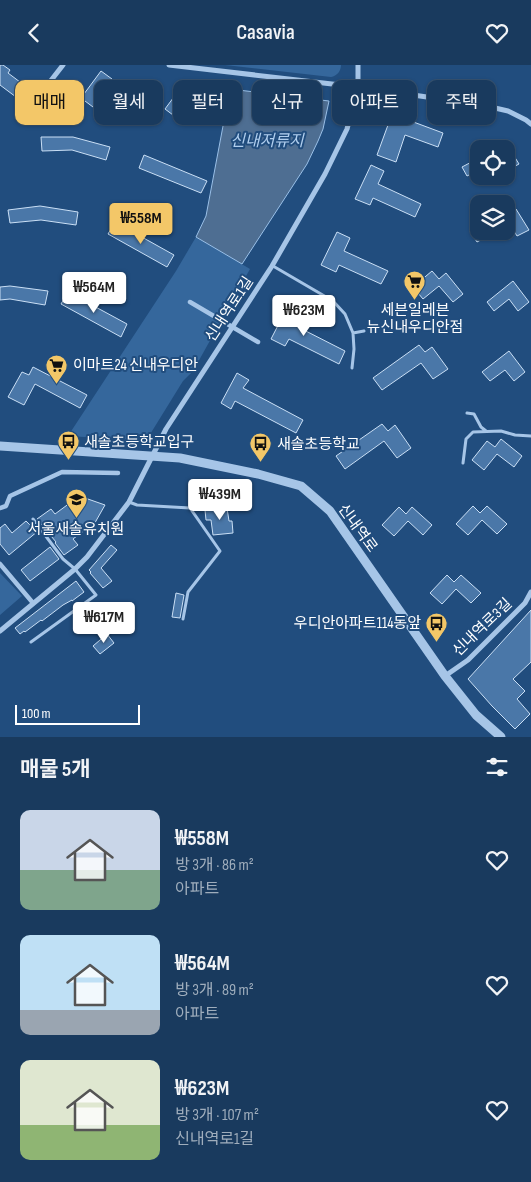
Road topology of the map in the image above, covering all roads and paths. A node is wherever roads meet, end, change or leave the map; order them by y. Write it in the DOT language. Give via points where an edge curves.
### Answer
graph roads {
  1 [pos="63,65"];
  2 [pos="168,65"];
  3 [pos="358,65"];
  4 [pos="51,80"];
  5 [pos="358,80"];
  6 [pos="332,84"];
  7 [pos="417,96"];
  8 [pos="531,124"];
  9 [pos="348,125"];
  10 [pos="272,266"];
  11 [pos="190,302"];
  12 [pos="364,331"];
  13 [pos="353,333"];
  14 [pos="258,342"];
  15 [pos="352,368"];
  16 [pos="467,413"];
  17 [pos="487,431"];
  18 [pos="531,436"];
  19 [pos="0,446"];
  20 [pos="152,457"];
  21 [pos="463,463"];
  22 [pos="118,473"];
  23 [pos="129,502"];
  24 [pos="0,508"];
  25 [pos="33,519"];
  26 [pos="0,563"];
  27 [pos="75,569"];
  28 [pos="531,591"];
  29 [pos="33,603"];
  30 [pos="183,619"];
  31 [pos="0,631"];
  32 [pos="31,642"];
  33 [pos="445,676"];
  34 [pos="501,737"];
  1 -- 4 [label="street"];
  2 -- 6 [label="street"];
  3 -- 5 [label="street, 신내역로1길"];
  7 -- 8 [label="street" via="508,111"];
  9 -- 10 [label="street, 신내역로1길" via="325,173"];
  10 -- 13 [label="lane" via="333,301"];
  10 -- 20 [label="street, 신내역로1길" via="166,429"];
  11 -- 14 [label="street"];
  12 -- 13 [label="lane"];
  13 -- 15 [label="lane"];
  16 -- 17 [label="lane" via="474,414"];
  17 -- 18 [label="lane"];
  17 -- 21 [label="lane" via="473,432 466,439"];
  19 -- 20 [label="street, 신내역로"];
  20 -- 23 [label="street, 신내역로1길"];
  20 -- 33 [label="street, 신내역로" via="180,458 301,486 330,511"];
  22 -- 24 [label="street" via="62,472 10,496 6,506"];
  23 -- 27 [label="street, 신내역로1길"];
  23 -- 30 [label="lane" via="190,508 220,551 188,592"];
  25 -- 27 [label="lane" via="63,559"];
  26 -- 29 [label="street"];
  27 -- 29 [label="street, 신내역로1길"];
  27 -- 32 [label="lane" via="96,595"];
  28 -- 33 [label="street, 신내역로3길" via="525,603 468,660"];
  29 -- 31 [label="street, 신내역로1길"];
  33 -- 34 [label="street, 신내역로" via="476,715"];
}
